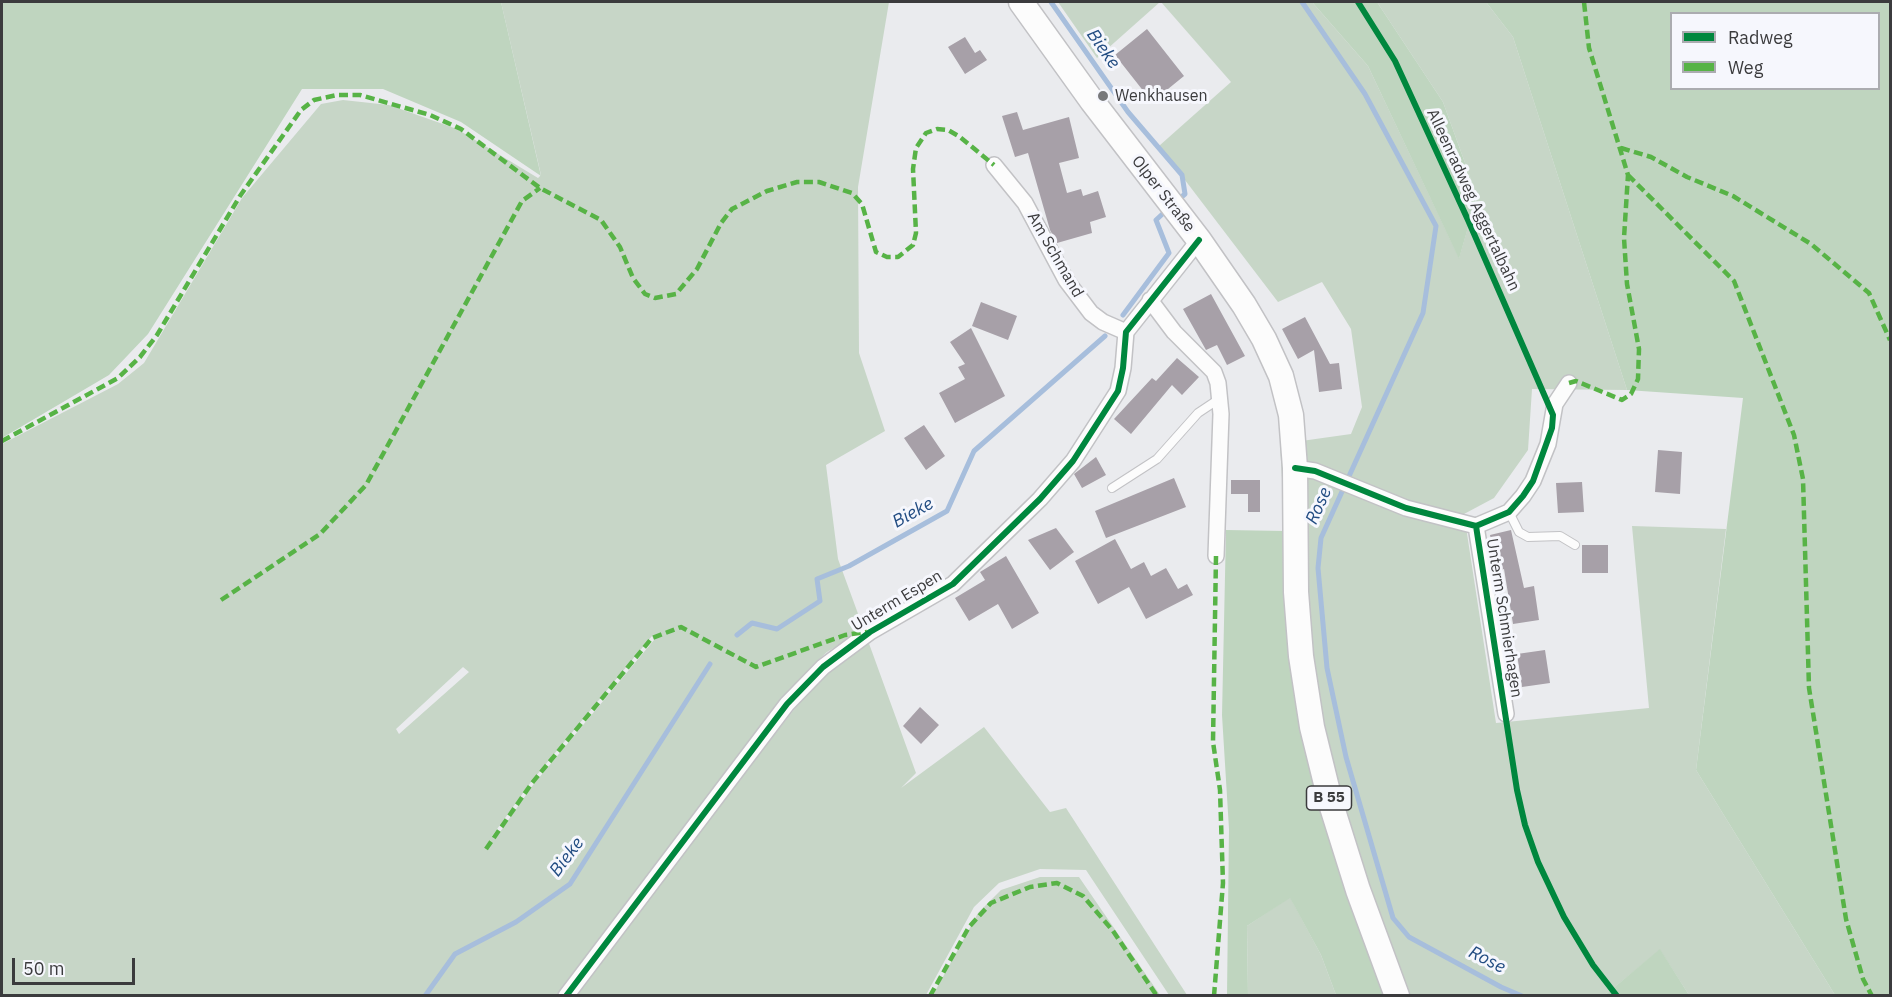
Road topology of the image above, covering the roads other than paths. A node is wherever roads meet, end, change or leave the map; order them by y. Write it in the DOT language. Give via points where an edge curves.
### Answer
graph roads {
  1 [pos="1021,2"];
  2 [pos="994,165"];
  3 [pos="1199,240"];
  4 [pos="1150,300"];
  5 [pos="1126,332"];
  6 [pos="1569,383"];
  7 [pos="1220,398"];
  8 [pos="1294,468"];
  9 [pos="1113,488"];
  10 [pos="1509,512"];
  11 [pos="1476,526"];
  12 [pos="1575,545"];
  13 [pos="1216,556"];
  14 [pos="1506,714"];
  15 [pos="566,996"];
  16 [pos="1397,996"];
  1 -- 3 [label="main road, Olper Straße / B 55"];
  2 -- 5 [label="street, Am Schmand" via="1025,203 1066,280 1090,313"];
  3 -- 4 [label="street"];
  3 -- 8 [label="main road, Olper Straße / B 55" via="1244,305 1281,376 1291,415"];
  4 -- 5 [label="street"];
  4 -- 7 [label="street" via="1173,332 1214,372"];
  5 -- 15 [label="street, Unterm Espen" via="1118,392 1073,460 1040,499 952,584 870,632 823,667 787,704"];
  6 -- 10 [label="street, Unterm Schmierhagen" via="1552,415 1548,444 1533,481"];
  7 -- 9 [label="lane" via="1198,413 1157,459"];
  7 -- 13 [label="street"];
  8 -- 11 [label="street, Unterm Schmierhagen" via="1329,476 1381,499"];
  8 -- 16 [label="main road, B 55" via="1296,592 1312,726 1351,868"];
  10 -- 11 [label="street, Unterm Schmierhagen"];
  10 -- 12 [label="lane" via="1519,532 1528,537 1560,536"];
  11 -- 14 [label="street, Unterm Schmierhagen"];
}
